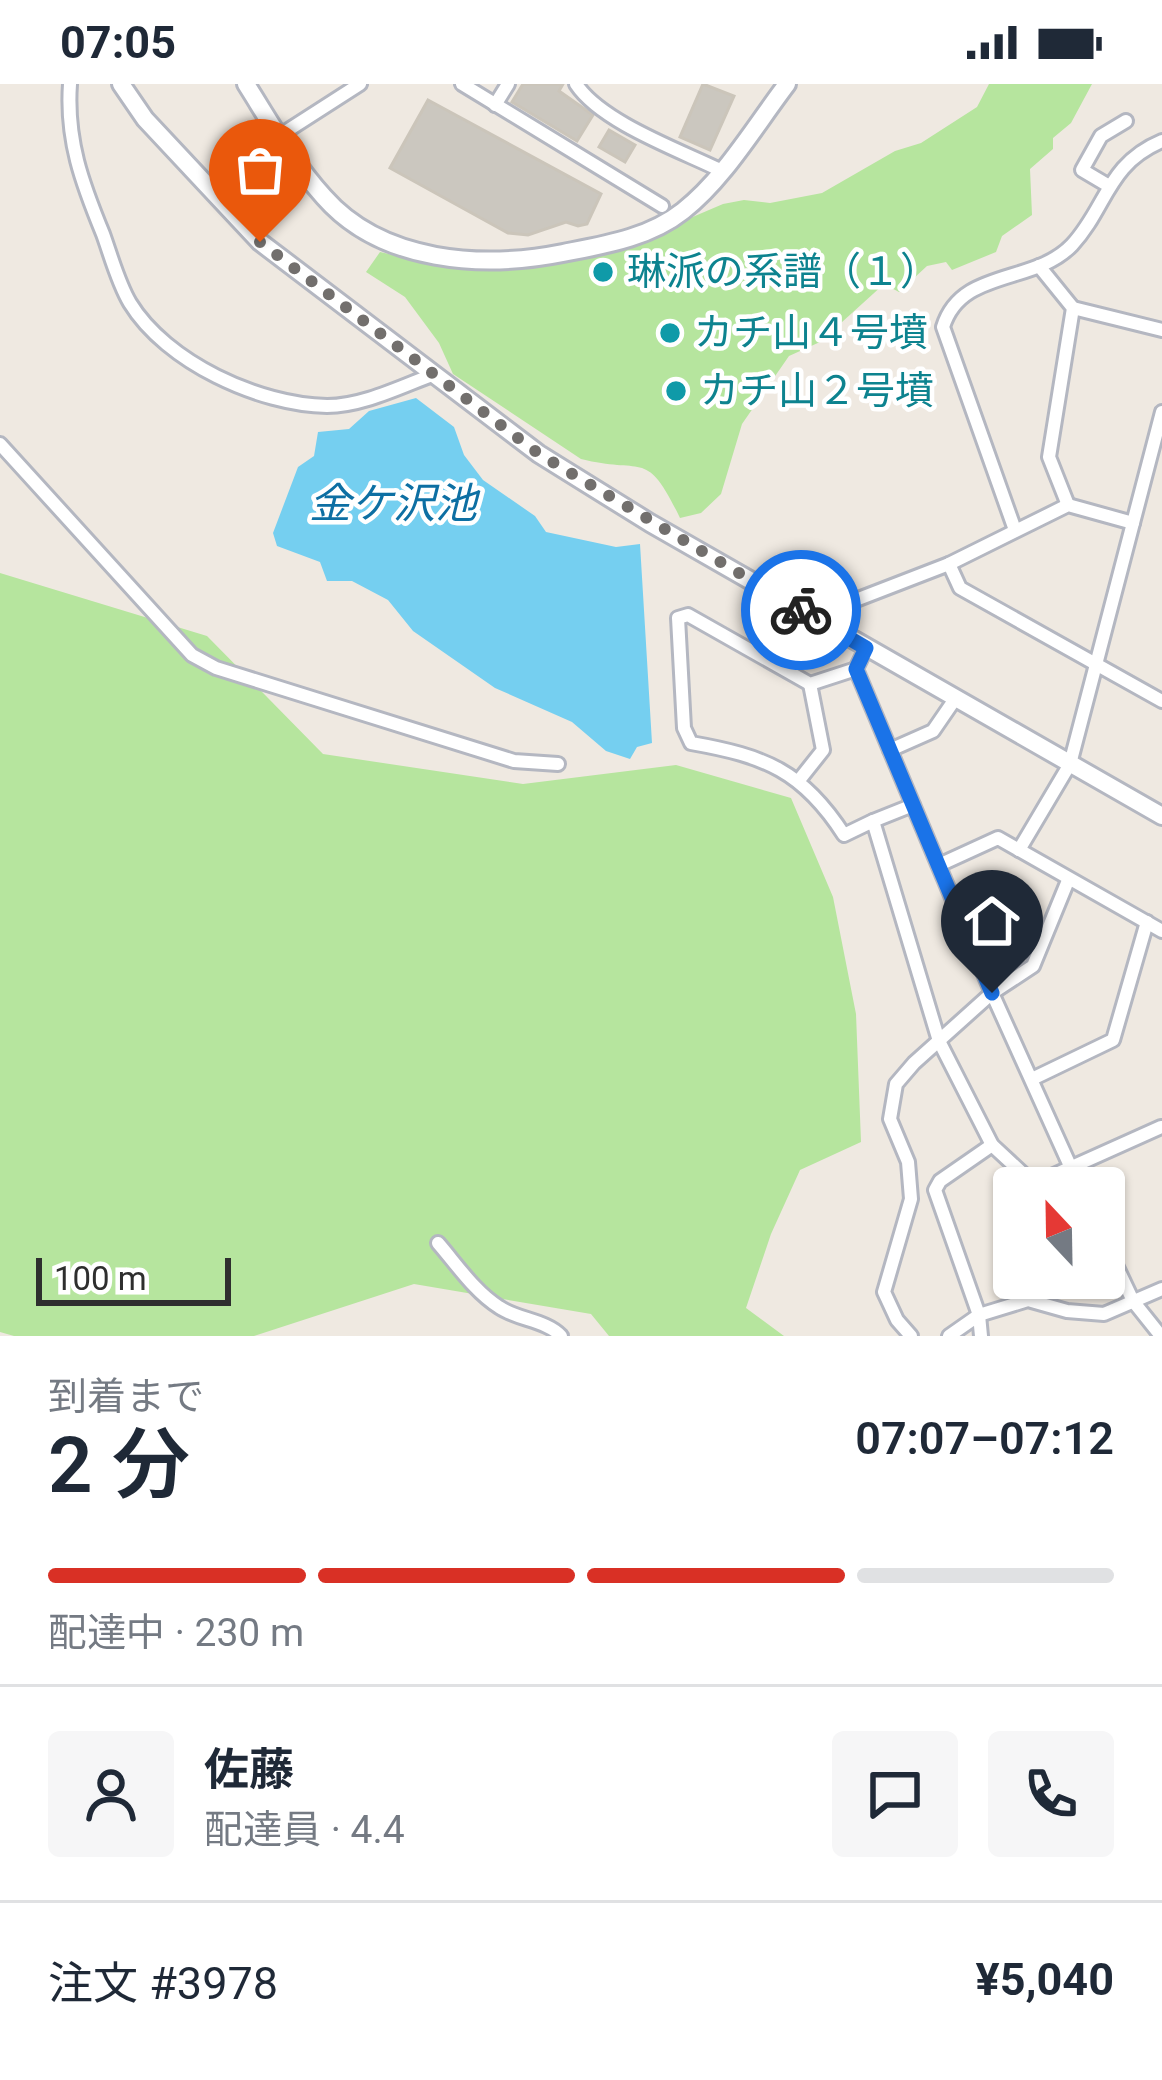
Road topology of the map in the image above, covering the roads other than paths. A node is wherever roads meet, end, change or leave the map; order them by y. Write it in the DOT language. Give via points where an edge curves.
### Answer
graph roads {
  1 [pos="70,84"];
  2 [pos="121,84"];
  3 [pos="245,84"];
  4 [pos="360,84"];
  5 [pos="462,84"];
  6 [pos="508,84"];
  7 [pos="575,84"];
  8 [pos="787,84"];
  9 [pos="495,105"];
  10 [pos="1126,121"];
  11 [pos="279,136"];
  12 [pos="1162,141"];
  13 [pos="720,170"];
  14 [pos="1108,186"];
  15 [pos="662,206"];
  16 [pos="1039,266"];
  17 [pos="1073,308"];
  18 [pos="1162,330"];
  19 [pos="432,375"];
  20 [pos="1161,421"];
  21 [pos="0,444"];
  22 [pos="1068,505"];
  23 [pos="1133,523"];
  24 [pos="1015,530"];
  25 [pos="949,564"];
  26 [pos="824,623"];
  27 [pos="866,648"];
  28 [pos="1096,667"];
  29 [pos="856,669"];
  30 [pos="810,684"];
  31 [pos="955,699"];
  32 [pos="1162,701"];
  33 [pos="890,750"];
  34 [pos="558,764"];
  35 [pos="1070,764"];
  36 [pos="800,779"];
  37 [pos="913,805"];
  38 [pos="1162,816"];
  39 [pos="873,821"];
  40 [pos="1019,850"];
  41 [pos="938,865"];
  42 [pos="1067,883"];
  43 [pos="1147,922"];
  44 [pos="1162,931"];
  45 [pos="992,993"];
  46 [pos="939,1040"];
  47 [pos="1032,1078"];
  48 [pos="1162,1127"];
  49 [pos="992,1145"];
  50 [pos="1070,1166"];
  51 [pos="438,1243"];
  52 [pos="1125,1284"];
  53 [pos="1162,1288"];
  54 [pos="1133,1301"];
  55 [pos="979,1315"];
  56 [pos="561,1336"];
  57 [pos="911,1336"];
  58 [pos="949,1336"];
  59 [pos="980,1336"];
  60 [pos="1161,1336"];
  1 -- 19 [label="street" via="75,165 130,303 162,340 201,370 258,393 327,406"];
  2 -- 19 [label="street" via="260,242"];
  3 -- 11 [label="street"];
  4 -- 11 [label="street"];
  5 -- 9 [label="street"];
  6 -- 9 [label="street"];
  7 -- 13 [label="street" via="626,124"];
  8 -- 13 [label="street"];
  9 -- 15 [label="street"];
  10 -- 14 [label="street" via="1101,136 1082,170"];
  11 -- 13 [label="street" via="327,201 358,224 421,252 484,262 577,250 658,227"];
  12 -- 14 [label="street" via="1122,166"];
  14 -- 16 [label="street" via="1071,245"];
  16 -- 17 [label="street"];
  16 -- 24 [label="street" via="963,293 943,327"];
  17 -- 18 [label="street"];
  17 -- 22 [label="street" via="1049,457"];
  19 -- 26 [label="street" via="539,454"];
  20 -- 23 [label="street"];
  21 -- 34 [label="street" via="192,655 514,760"];
  22 -- 23 [label="street"];
  22 -- 24 [label="street"];
  23 -- 28 [label="street"];
  24 -- 25 [label="street"];
  25 -- 26 [label="street" via="835,608"];
  25 -- 28 [label="street" via="960,588"];
  26 -- 27 [label="street"];
  27 -- 29 [label="street"];
  27 -- 31 [label="street"];
  28 -- 32 [label="street"];
  28 -- 35 [label="street"];
  29 -- 30 [label="street"];
  29 -- 33 [label="street"];
  30 -- 36 [label="street" via="823,750"];
  30 -- 36 [label="street" via="688,615 678,618 691,743"];
  31 -- 33 [label="street" via="933,731"];
  31 -- 35 [label="street"];
  33 -- 37 [label="street"];
  35 -- 38 [label="street"];
  35 -- 40 [label="street"];
  36 -- 39 [label="street" via="844,836"];
  37 -- 39 [label="street"];
  37 -- 41 [label="street"];
  39 -- 46 [label="street"];
  40 -- 41 [label="street" via="998,838"];
  40 -- 43 [label="street"];
  41 -- 45 [label="street"];
  42 -- 45 [label="street" via="1033,966"];
  43 -- 44 [label="street"];
  43 -- 47 [label="street" via="1113,1040"];
  45 -- 46 [label="street"];
  45 -- 47 [label="street"];
  46 -- 49 [label="street"];
  46 -- 57 [label="street" via="896,1084 890,1119 908,1162 911,1199 884,1292"];
  47 -- 50 [label="street"];
  48 -- 50 [label="street"];
  49 -- 50 [label="street" via="1034,1184"];
  49 -- 55 [label="street" via="935,1190"];
  51 -- 56 [label="street" via="498,1307"];
  52 -- 54 [label="street"];
  53 -- 54 [label="street"];
  54 -- 55 [label="street" via="1104,1314 1028,1300"];
  54 -- 60 [label="street"];
  55 -- 58 [label="street"];
  55 -- 59 [label="street"];
}
